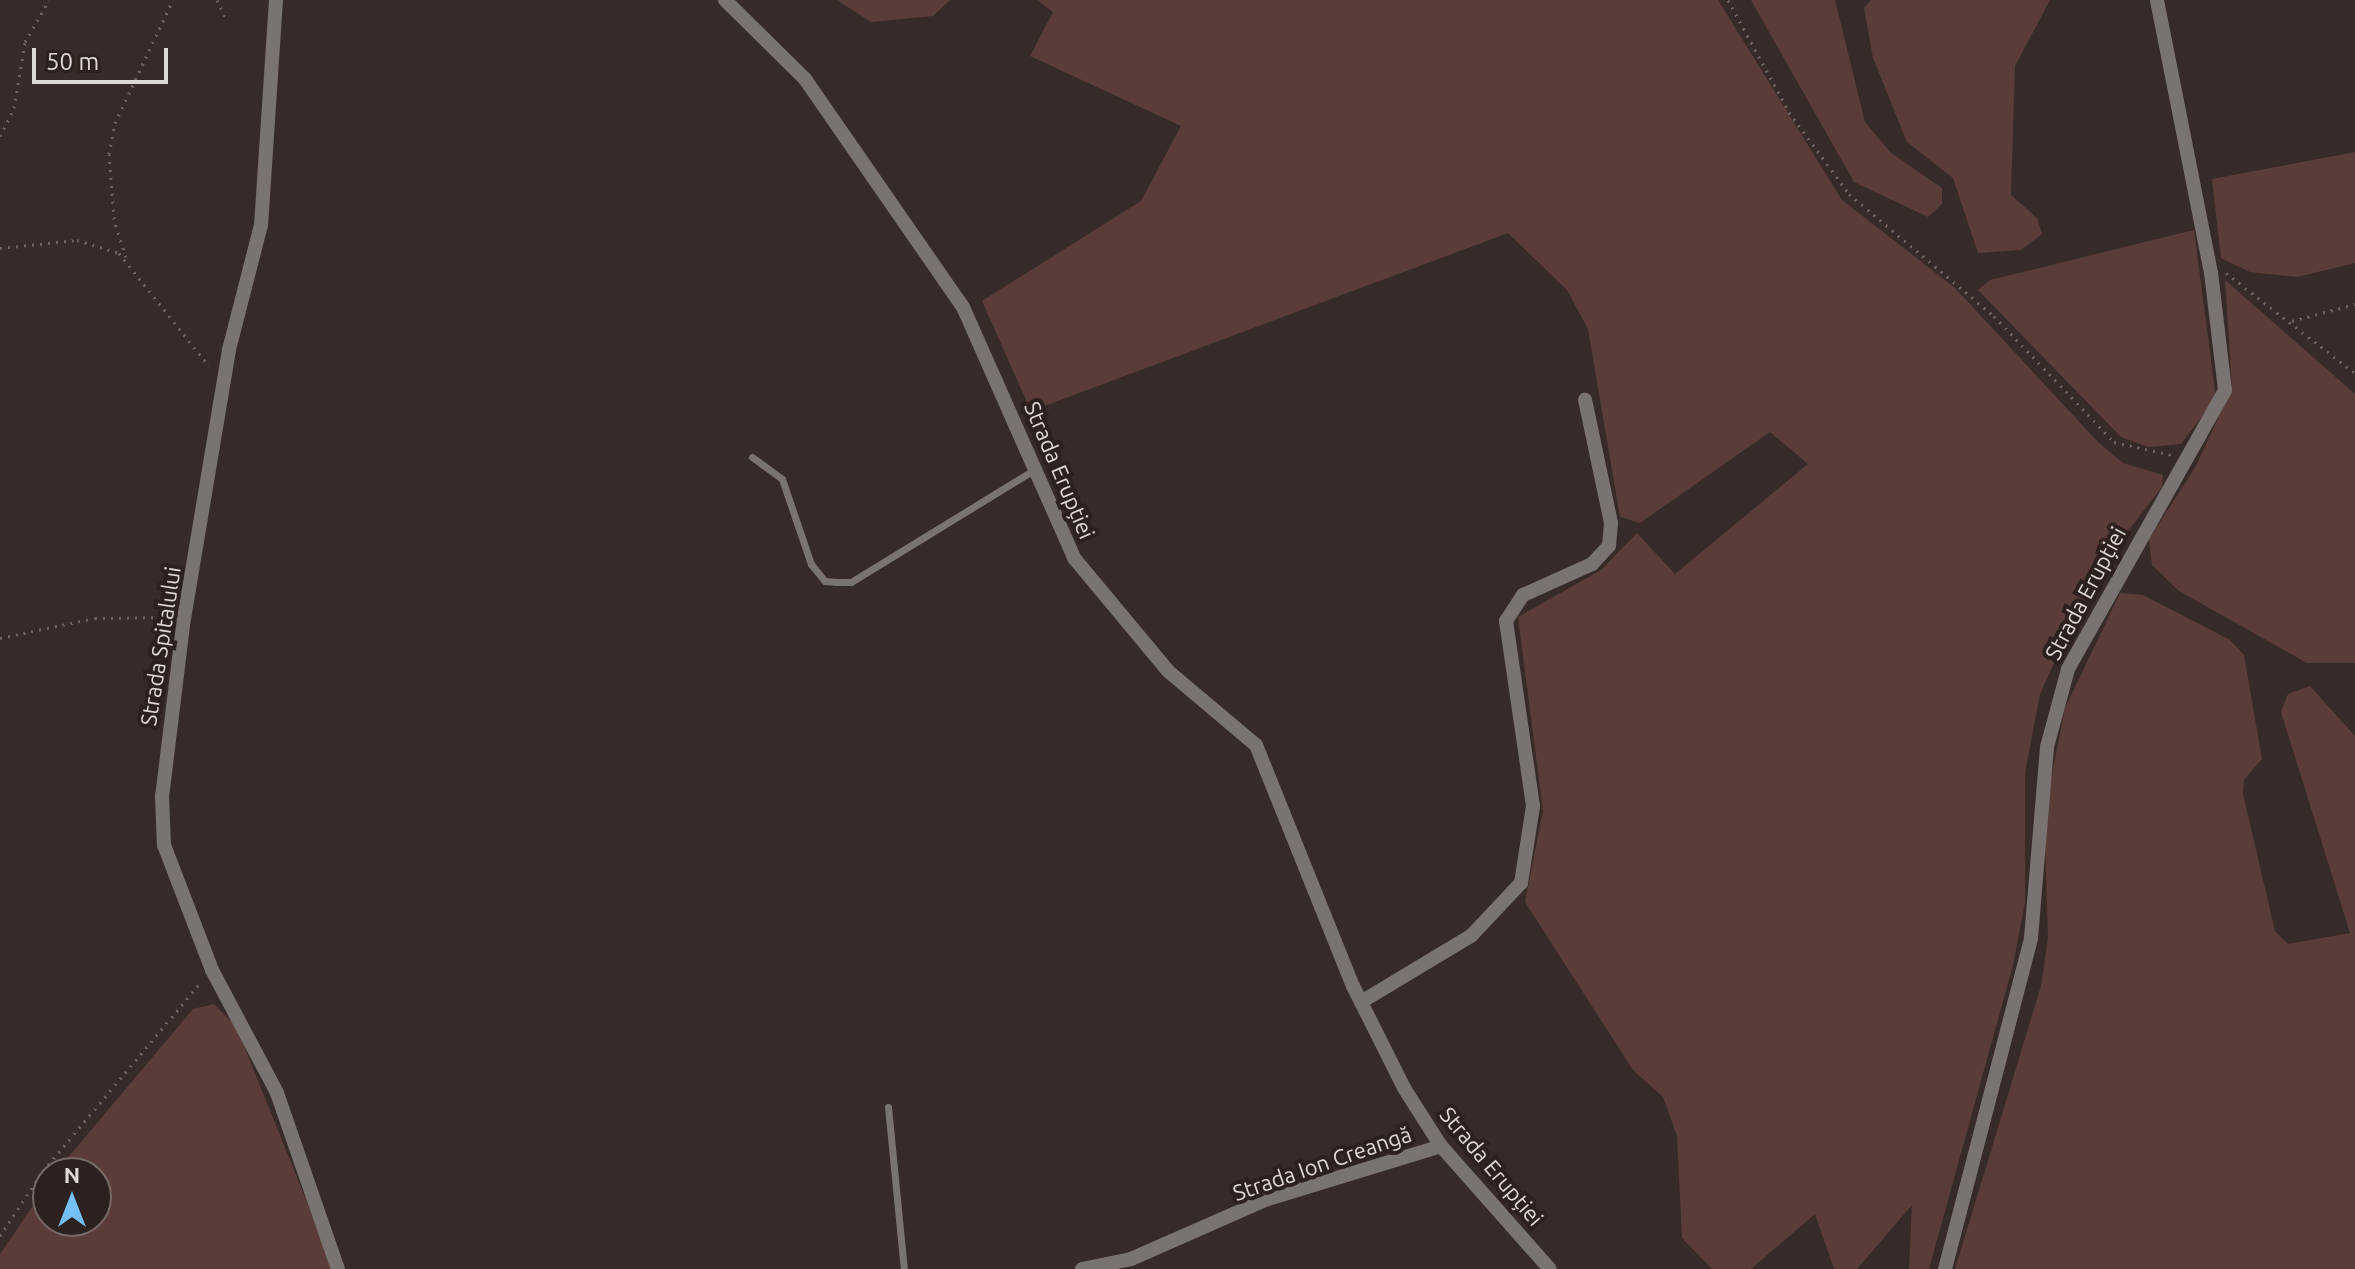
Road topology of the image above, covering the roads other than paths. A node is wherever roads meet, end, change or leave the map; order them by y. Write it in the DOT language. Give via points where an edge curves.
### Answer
graph roads {
  1 [pos="276,0"];
  2 [pos="725,0"];
  3 [pos="2157,0"];
  4 [pos="1585,400"];
  5 [pos="752,457"];
  6 [pos="1032,471"];
  7 [pos="1361,1002"];
  8 [pos="888,1107"];
  9 [pos="1441,1146"];
  10 [pos="338,1269"];
  11 [pos="904,1269"];
  12 [pos="1082,1269"];
  13 [pos="1550,1269"];
  14 [pos="1945,1269"];
  1 -- 10 [label="street, Strada Spitalului" via="261,225 223,387 184,618 162,796 164,845 212,970 277,1093"];
  2 -- 6 [label="street, Strada Erupției" via="805,79 963,307"];
  3 -- 14 [label="street, Strada Erupției" via="2209,263 2225,390 2191,457 2133,544 2068,669 2047,747 2028,953"];
  4 -- 7 [label="street" via="1611,523 1609,546 1592,564 1523,595 1506,621 1533,806 1521,883 1471,936"];
  5 -- 6 [label="lane" via="782,479 811,564 825,581 837,582 851,582"];
  6 -- 7 [label="street, Strada Erupției" via="1074,558 1115,614 1256,745"];
  7 -- 9 [label="street, Strada Erupției"];
  8 -- 11 [label="lane"];
  9 -- 12 [label="street, Strada Ion Creangă" via="1268,1199 1131,1259"];
  9 -- 13 [label="street, Strada Erupției"];
}
